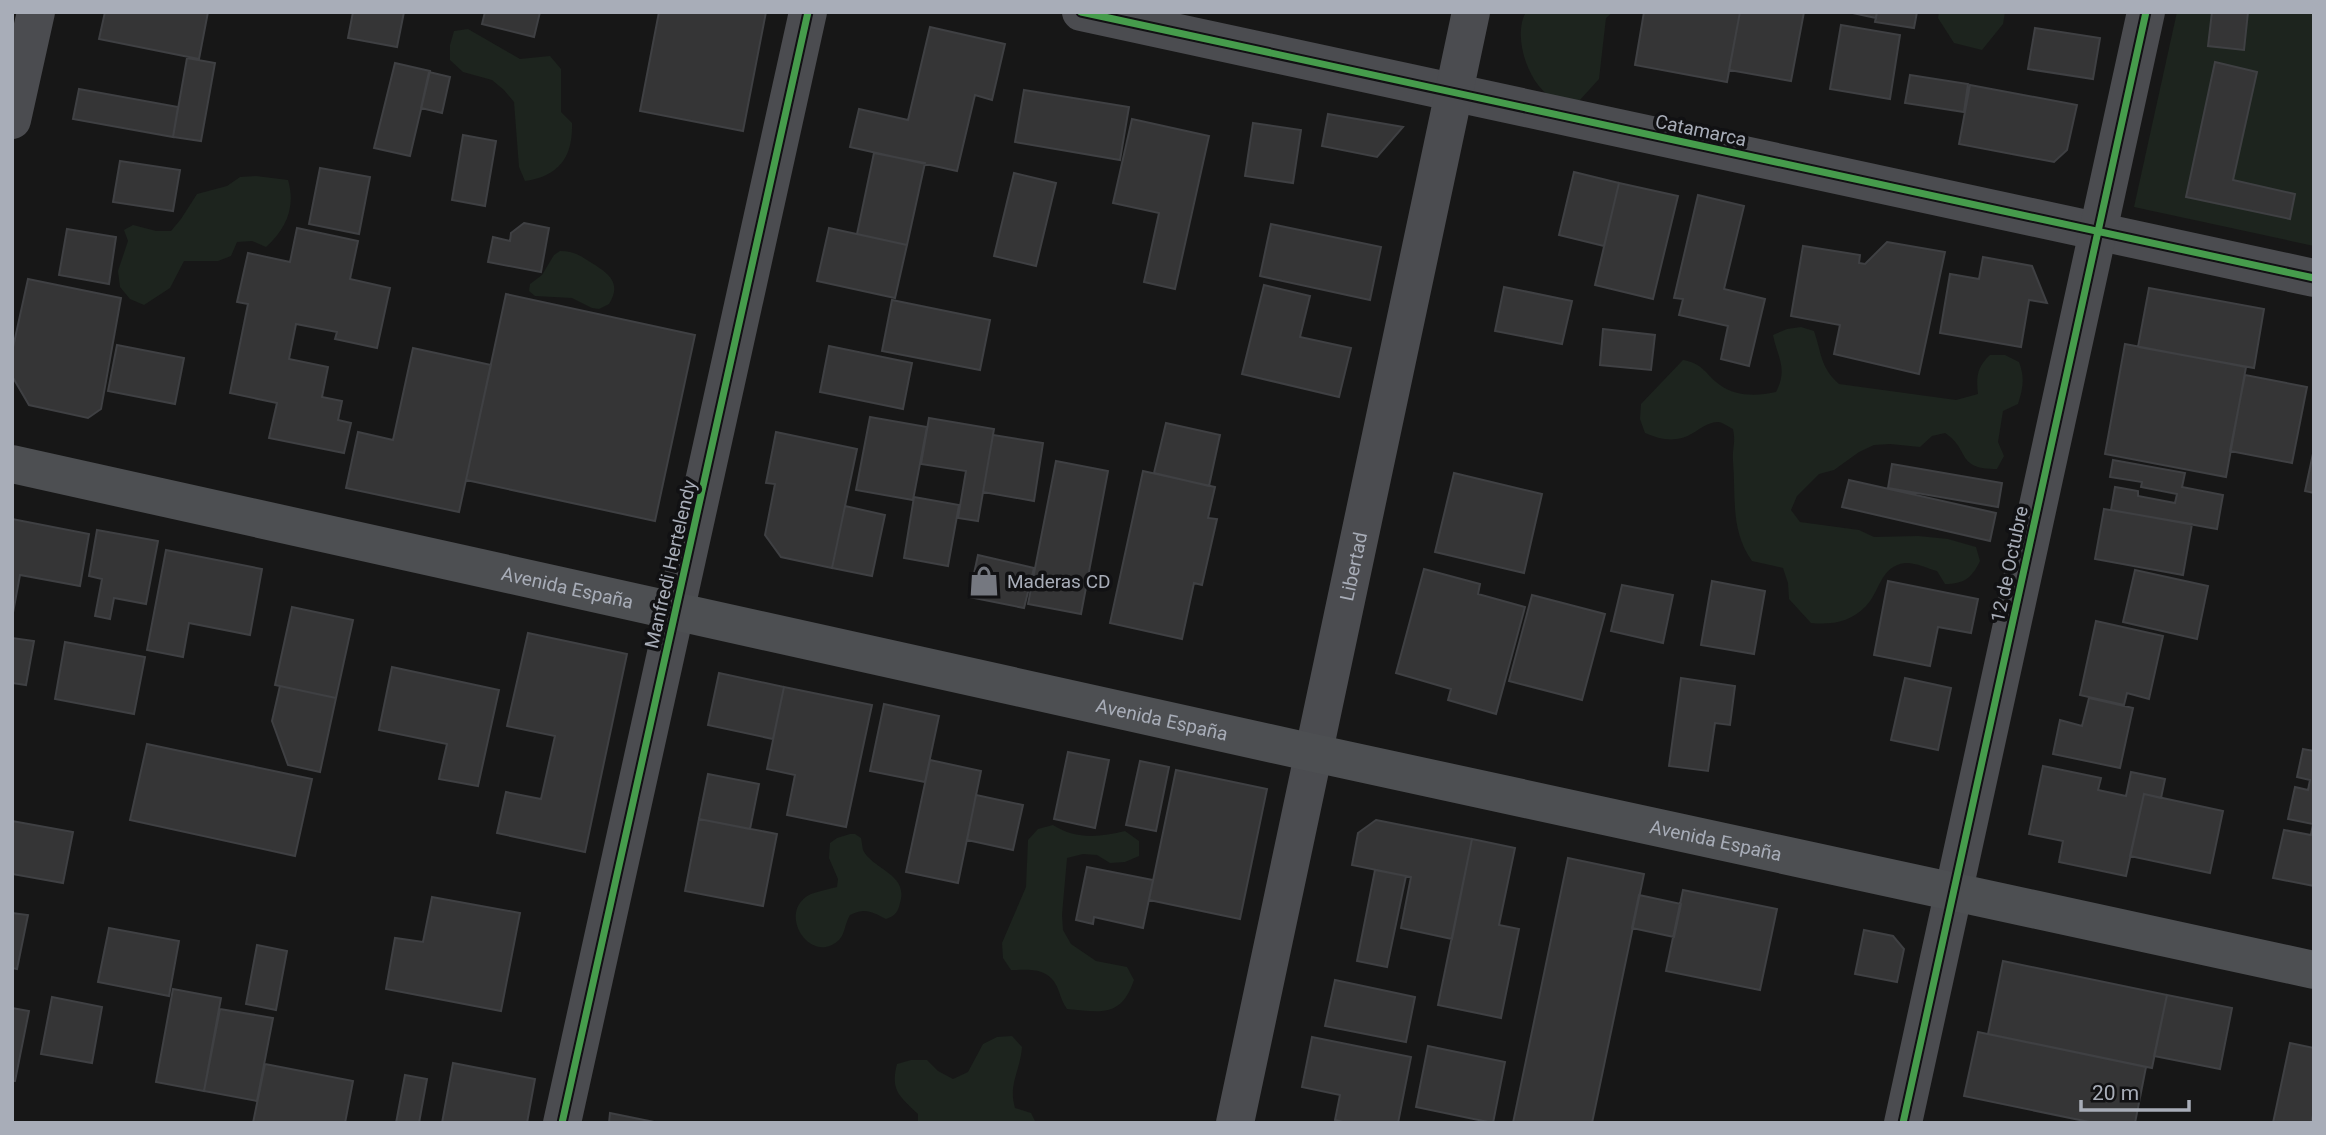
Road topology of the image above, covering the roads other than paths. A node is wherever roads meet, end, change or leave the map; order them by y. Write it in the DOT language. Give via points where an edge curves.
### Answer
graph roads {
  1 [pos="36,12"];
  2 [pos="808,12"];
  3 [pos="1081,12"];
  4 [pos="1471,12"];
  5 [pos="2146,12"];
  6 [pos="1453,93"];
  7 [pos="12,120"];
  8 [pos="2098,232"];
  9 [pos="2314,278"];
  10 [pos="12,464"];
  11 [pos="676,610"];
  12 [pos="1314,753"];
  13 [pos="1953,892"];
  14 [pos="2314,970"];
  15 [pos="562,1123"];
  16 [pos="1235,1123"];
  17 [pos="1903,1123"];
  1 -- 7 [label="street"];
  2 -- 11 [label="street, Manfredi Hertelendy"];
  3 -- 6 [label="street, Catamarca"];
  4 -- 6 [label="street, Libertad"];
  5 -- 8 [label="street, 12 de Octubre"];
  6 -- 8 [label="street, Catamarca"];
  6 -- 12 [label="street, Libertad"];
  8 -- 9 [label="street, Catamarca"];
  8 -- 13 [label="street, 12 de Octubre"];
  10 -- 11 [label="main road, Avenida España"];
  11 -- 12 [label="main road, Avenida España"];
  11 -- 15 [label="street, Manfredi Hertelendy"];
  12 -- 13 [label="main road, Avenida España"];
  12 -- 16 [label="street, Libertad"];
  13 -- 14 [label="main road, Avenida España"];
  13 -- 17 [label="street, 12 de Octubre"];
}
